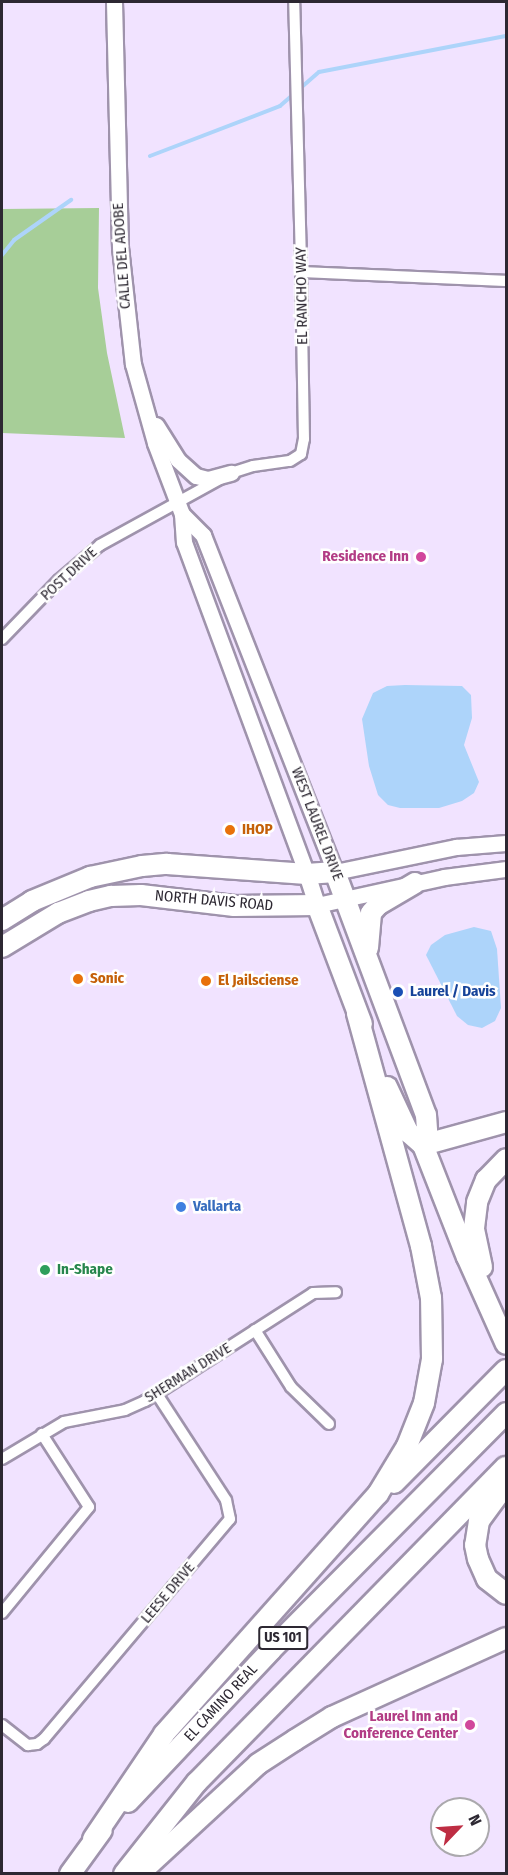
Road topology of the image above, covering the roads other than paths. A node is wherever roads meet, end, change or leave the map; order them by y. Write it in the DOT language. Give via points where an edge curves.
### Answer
graph roads {
  1 [pos="114,2"];
  2 [pos="294,2"];
  3 [pos="301,272"];
  4 [pos="507,281"];
  5 [pos="138,387"];
  6 [pos="231,473"];
  7 [pos="180,509"];
  8 [pos="2,639"];
  9 [pos="507,843"];
  10 [pos="507,869"];
  11 [pos="335,872"];
  12 [pos="307,874"];
  13 [pos="415,883"];
  14 [pos="345,897"];
  15 [pos="317,905"];
  16 [pos="2,920"];
  17 [pos="2,947"];
  18 [pos="368,956"];
  19 [pos="357,1012"];
  20 [pos="507,1122"];
  21 [pos="423,1145"];
  22 [pos="507,1159"];
  23 [pos="336,1292"];
  24 [pos="491,1311"];
  25 [pos="255,1330"];
  26 [pos="505,1342"];
  27 [pos="507,1370"];
  28 [pos="158,1394"];
  29 [pos="507,1413"];
  30 [pos="329,1424"];
  31 [pos="42,1434"];
  32 [pos="2,1459"];
  33 [pos="507,1467"];
  34 [pos="507,1484"];
  35 [pos="351,1525"];
  36 [pos="507,1594"];
  37 [pos="2,1613"];
  38 [pos="507,1638"];
  39 [pos="2,1725"];
  40 [pos="93,1839"];
  41 [pos="70,1874"];
  42 [pos="124,1874"];
  43 [pos="139,1874"];
  1 -- 5 [label="street, CALLE DEL ADOBE" via="120,248 126,322"];
  2 -- 3 [label="street, EL RANCHO WAY"];
  3 -- 4 [label="street"];
  3 -- 6 [label="street, EL RANCHO WAY" via="302,450 290,461"];
  5 -- 6 [label="street" via="183,467 208,479"];
  5 -- 7 [label="street, CALLE DEL ADOBE"];
  6 -- 7 [label="street, EL RANCHO WAY"];
  7 -- 8 [label="street, POST DRIVE" via="88,553"];
  7 -- 11 [label="street, WEST LAUREL DRIVE" via="203,535"];
  7 -- 12 [label="street, WEST LAUREL DRIVE" via="184,542"];
  9 -- 11 [label="street, NORTH DAVIS ROAD" via="456,847"];
  10 -- 13 [label="street, NORTH DAVIS ROAD"];
  11 -- 12 [label="highway, NORTH DAVIS ROAD"];
  11 -- 14 [label="highway, WEST LAUREL DRIVE"];
  12 -- 15 [label="main road, WEST LAUREL DRIVE"];
  12 -- 16 [label="highway, NORTH DAVIS ROAD" via="166,864 142,866 82,880"];
  13 -- 14 [label="street, NORTH DAVIS ROAD"];
  13 -- 18 [label="highway" via="371,913"];
  14 -- 15 [label="street, NORTH DAVIS ROAD"];
  14 -- 18 [label="highway, WEST LAUREL DRIVE"];
  15 -- 17 [label="highway, NORTH DAVIS ROAD" via="234,906 141,895 111,896 58,913"];
  15 -- 19 [label="highway, WEST LAUREL DRIVE"];
  18 -- 21 [label="highway, WEST LAUREL DRIVE" via="426,1115"];
  19 -- 21 [label="highway, WEST LAUREL DRIVE" via="399,1117"];
  19 -- 35 [label="highway" via="421,1246 434,1329 424,1403 407,1446 378,1494"];
  20 -- 21 [label="highway"];
  21 -- 24 [label="highway, WEST LAUREL DRIVE"];
  22 -- 24 [label="highway" via="486,1180 474,1214"];
  23 -- 25 [label="street, SHERMAN DRIVE" via="313,1293"];
  24 -- 26 [label="highway, WEST LAUREL DRIVE"];
  25 -- 28 [label="street, SHERMAN DRIVE"];
  25 -- 30 [label="street" via="291,1387"];
  27 -- 35 [label="highway"];
  28 -- 31 [label="street, SHERMAN DRIVE" via="125,1410 74,1419"];
  28 -- 39 [label="street, LEESE DRIVE" via="226,1500 230,1519 44,1739 28,1745"];
  29 -- 40 [label="highway, EL CAMINO REAL / US 101" via="271,1650"];
  31 -- 32 [label="street, SHERMAN DRIVE"];
  31 -- 37 [label="street" via="89,1508"];
  33 -- 42 [label="highway, US 101" via="197,1782"];
  34 -- 36 [label="highway" via="479,1521 475,1545 482,1570 494,1586"];
  35 -- 40 [label="highway" via="164,1734"];
  38 -- 43 [label="highway" via="332,1717 295,1740 258,1764"];
  40 -- 41 [label="highway, EL CAMINO REAL / US 101"];
}
